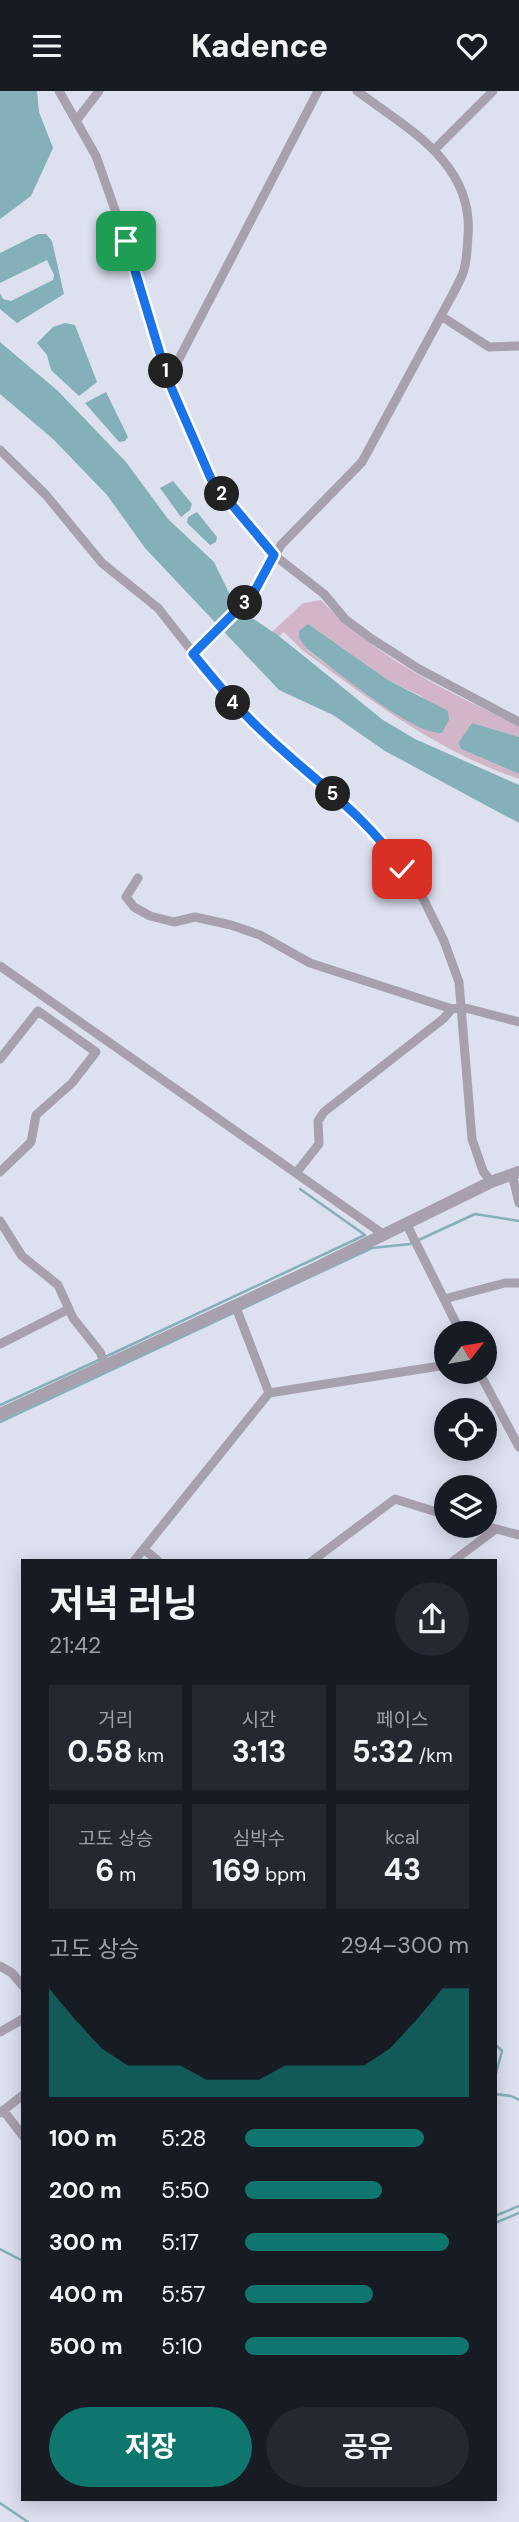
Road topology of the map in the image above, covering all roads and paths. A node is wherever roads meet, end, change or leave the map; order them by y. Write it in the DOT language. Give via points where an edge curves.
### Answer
graph roads {
  1 [pos="59,91"];
  2 [pos="99,91"];
  3 [pos="318,91"];
  4 [pos="357,91"];
  5 [pos="493,91"];
  6 [pos="76,121"];
  7 [pos="435,149"];
  8 [pos="441,316"];
  9 [pos="519,346"];
  10 [pos="168,380"];
  11 [pos="0,450"];
  12 [pos="274,555"];
  13 [pos="193,654"];
  14 [pos="519,722"];
  15 [pos="138,878"];
  16 [pos="0,966"];
  17 [pos="463,1007"];
  18 [pos="452,1009"];
  19 [pos="519,1022"];
  20 [pos="0,1059"];
  21 [pos="0,1171"];
  22 [pos="296,1173"];
  23 [pos="515,1173"];
  24 [pos="491,1182"];
  25 [pos="519,1203"];
  26 [pos="0,1221"];
  27 [pos="406,1223"];
  28 [pos="383,1234"];
  29 [pos="519,1283"];
  30 [pos="444,1299"];
  31 [pos="234,1305"];
  32 [pos="69,1308"];
  33 [pos="455,1321"];
  34 [pos="0,1344"];
  35 [pos="105,1365"];
  36 [pos="434,1367"];
  37 [pos="485,1384"];
  38 [pos="269,1393"];
  39 [pos="0,1413"];
  40 [pos="519,1447"];
  41 [pos="434,1511"];
  42 [pos="497,1529"];
  43 [pos="519,1535"];
  44 [pos="484,1538"];
  45 [pos="144,1549"];
  46 [pos="136,1559"];
  47 [pos="156,1559"];
  48 [pos="315,1559"];
  49 [pos="456,1559"];
  50 [pos="0,1966"];
  51 [pos="21,1984"];
  52 [pos="21,2020"];
  53 [pos="0,2032"];
  54 [pos="21,2097"];
  55 [pos="2,2111"];
  56 [pos="21,2134"];
  1 -- 6 [label="street"];
  2 -- 6 [label="street"];
  3 -- 10 [label="street"];
  4 -- 7 [label="street"];
  5 -- 7 [label="street"];
  6 -- 10 [label="street" via="96,156"];
  7 -- 8 [label="street" via="467,199 463,272"];
  8 -- 9 [label="street" via="489,347"];
  8 -- 12 [label="street" via="362,462"];
  10 -- 12 [label="street" via="212,481"];
  11 -- 13 [label="street" via="46,495 102,563 158,608"];
  12 -- 13 [label="street" via="242,607"];
  12 -- 14 [label="street" via="372,639"];
  13 -- 17 [label="street" via="265,735 382,839 424,900 444,941"];
  15 -- 18 [label="street" via="126,897 150,916 174,922 195,917 230,925 260,935 310,963"];
  16 -- 22 [label="street"];
  17 -- 18 [label="street"];
  17 -- 19 [label="street"];
  17 -- 24 [label="street" via="472,1139"];
  18 -- 22 [label="street" via="324,1112 318,1121 319,1144"];
  20 -- 21 [label="street" via="38,1011 96,1052 72,1083 36,1115 31,1142"];
  22 -- 28 [label="street"];
  23 -- 24 [label="street"];
  23 -- 25 [label="street"];
  24 -- 27 [label="street"];
  26 -- 32 [label="street" via="22,1256 58,1285"];
  27 -- 28 [label="street"];
  27 -- 30 [label="street"];
  28 -- 31 [label="street"];
  29 -- 30 [label="street"];
  30 -- 33 [label="street"];
  31 -- 35 [label="street"];
  31 -- 38 [label="street"];
  32 -- 34 [label="street"];
  32 -- 35 [label="street"];
  35 -- 39 [label="street"];
  36 -- 38 [label="street"];
  37 -- 40 [label="street"];
  38 -- 45 [label="street"];
  41 -- 48 [label="street" via="395,1499"];
  42 -- 43 [label="street"];
  44 -- 49 [label="street"];
  45 -- 46 [label="street"];
  45 -- 47 [label="street"];
  50 -- 51 [label="street"];
  52 -- 53 [label="street"];
  54 -- 55 [label="street"];
  55 -- 56 [label="street"];
}
